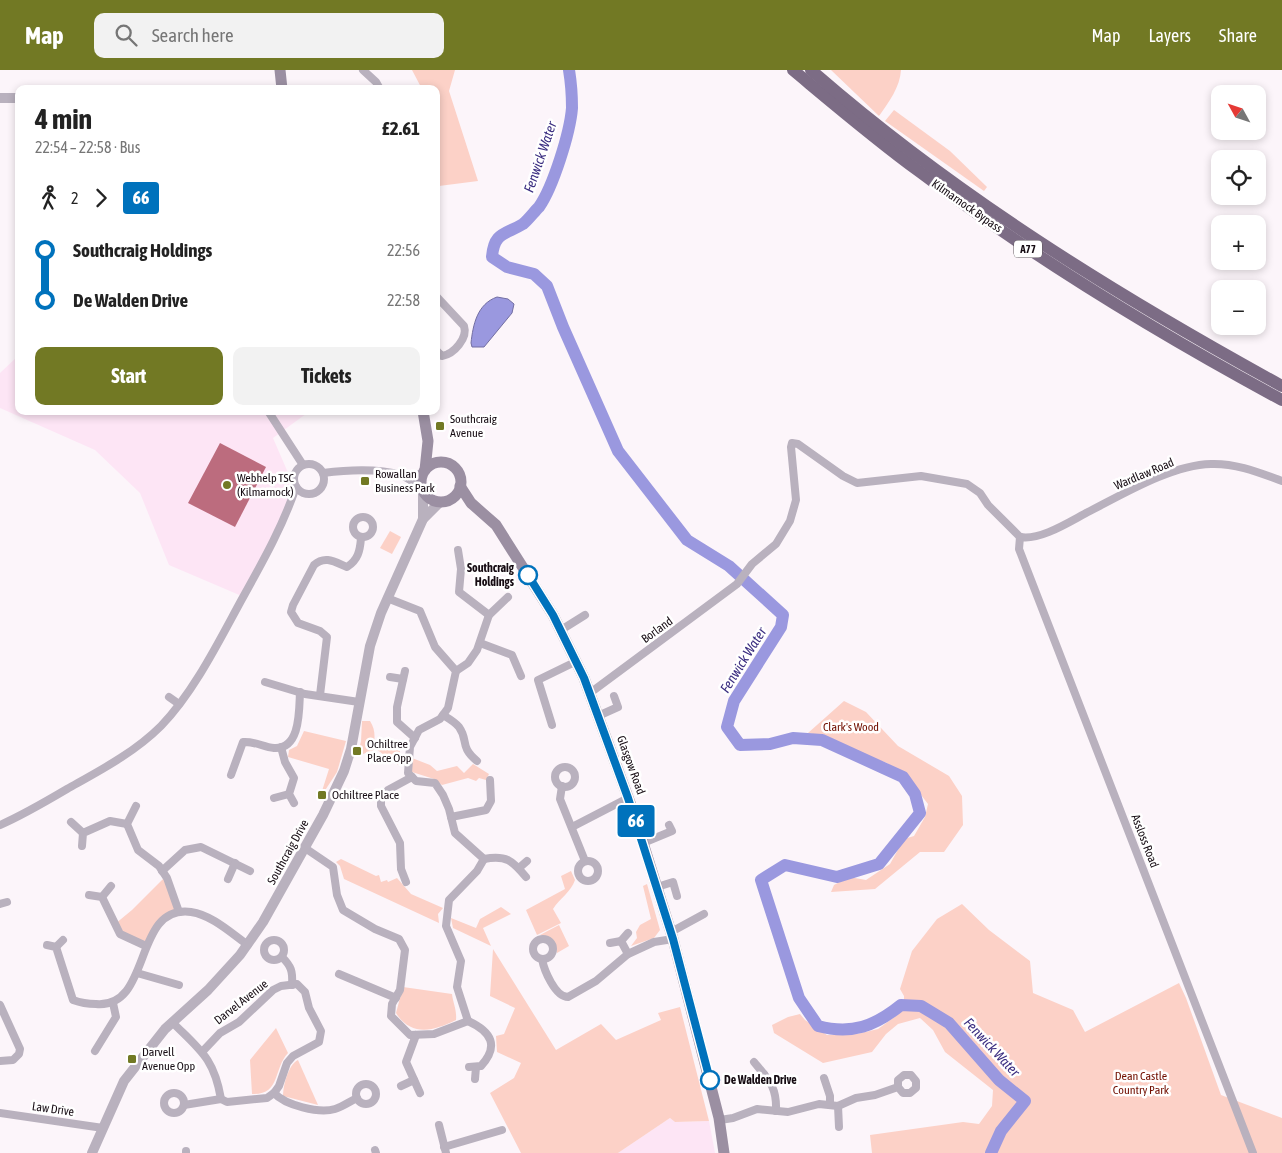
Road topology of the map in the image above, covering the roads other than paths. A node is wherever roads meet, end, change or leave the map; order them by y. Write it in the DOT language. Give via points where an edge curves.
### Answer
graph roads {
  1 [pos="280,70"];
  2 [pos="363,70"];
  3 [pos="793,70"];
  4 [pos="811,70"];
  5 [pos="282,85"];
  6 [pos="378,85"];
  7 [pos="0,98"];
  8 [pos="15,98"];
  9 [pos="440,300"];
  10 [pos="440,354"];
  11 [pos="1282,386"];
  12 [pos="1282,400"];
  13 [pos="271,415"];
  14 [pos="424,415"];
  15 [pos="428,442"];
  16 [pos="442,462"];
  17 [pos="303,465"];
  18 [pos="424,472"];
  19 [pos="323,473"];
  20 [pos="403,476"];
  21 [pos="1282,481"];
  22 [pos="296,486"];
  23 [pos="460,486"];
  24 [pos="422,490"];
  25 [pos="445,500"];
  26 [pos="471,503"];
  27 [pos="423,519"];
  28 [pos="1020,537"];
  29 [pos="361,538"];
  30 [pos="458,550"];
  31 [pos="387,598"];
  32 [pos="508,598"];
  33 [pos="489,615"];
  34 [pos="585,615"];
  35 [pos="561,630"];
  36 [pos="480,643"];
  37 [pos="577,662"];
  38 [pos="456,672"];
  39 [pos="521,676"];
  40 [pos="390,677"];
  41 [pos="265,682"];
  42 [pos="300,692"];
  43 [pos="590,692"];
  44 [pos="320,695"];
  45 [pos="614,696"];
  46 [pos="169,697"];
  47 [pos="360,702"];
  48 [pos="179,704"];
  49 [pos="443,715"];
  50 [pos="598,716"];
  51 [pos="552,725"];
  52 [pos="415,738"];
  53 [pos="281,747"];
  54 [pos="477,761"];
  55 [pos="231,775"];
  56 [pos="412,777"];
  57 [pos="490,780"];
  58 [pos="562,786"];
  59 [pos="289,794"];
  60 [pos="274,798"];
  61 [pos="628,798"];
  62 [pos="294,803"];
  63 [pos="136,806"];
  64 [pos="451,817"];
  65 [pos="71,822"];
  66 [pos="127,824"];
  67 [pos="0,825"];
  68 [pos="669,825"];
  69 [pos="572,827"];
  70 [pos="83,832"];
  71 [pos="643,842"];
  72 [pos="82,846"];
  73 [pos="305,848"];
  74 [pos="484,859"];
  75 [pos="527,861"];
  76 [pos="585,861"];
  77 [pos="235,864"];
  78 [pos="519,868"];
  79 [pos="162,871"];
  80 [pos="250,871"];
  81 [pos="526,877"];
  82 [pos="228,879"];
  83 [pos="406,882"];
  84 [pos="112,886"];
  85 [pos="657,887"];
  86 [pos="89,894"];
  87 [pos="677,896"];
  88 [pos="102,897"];
  89 [pos="180,912"];
  90 [pos="704,914"];
  91 [pos="628,933"];
  92 [pos="672,935"];
  93 [pos="63,940"];
  94 [pos="622,942"];
  95 [pos="610,943"];
  96 [pos="47,945"];
  97 [pos="248,945"];
  98 [pos="146,946"];
  99 [pos="56,947"];
  100 [pos="628,954"];
  101 [pos="282,957"];
  102 [pos="542,959"];
  103 [pos="137,973"];
  104 [pos="339,974"];
  105 [pos="179,985"];
  106 [pos="292,985"];
  107 [pos="396,998"];
  108 [pos="113,1003"];
  109 [pos="0,1005"];
  110 [pos="172,1022"];
  111 [pos="468,1022"];
  112 [pos="416,1035"];
  113 [pos="95,1051"];
  114 [pos="202,1052"];
  115 [pos="0,1062"];
  116 [pos="754,1062"];
  117 [pos="764,1074"];
  118 [pos="824,1078"];
  119 [pos="475,1079"];
  120 [pos="414,1080"];
  121 [pos="756,1081"];
  122 [pos="401,1086"];
  123 [pos="898,1087"];
  124 [pos="274,1093"];
  125 [pos="420,1093"];
  126 [pos="356,1098"];
  127 [pos="221,1099"];
  128 [pos="184,1105"];
  129 [pos="834,1106"];
  130 [pos="776,1111"];
  131 [pos="0,1113"];
  132 [pos="720,1120"];
  133 [pos="439,1125"];
  134 [pos="103,1128"];
  135 [pos="840,1128"];
  136 [pos="502,1130"];
  137 [pos="445,1150"];
  138 [pos="92,1153"];
  139 [pos="724,1153"];
  140 [pos="1253,1153"];
  1 -- 5 [label="main road"];
  2 -- 6 [label="street"];
  3 -- 12 [label="highway, Kilmarnock Bypass / A77" via="921,173 1026,247 1166,336"];
  4 -- 11 [label="highway, Kilmarnock Bypass / A77" via="934,168 1049,249 1181,330"];
  7 -- 8 [label="street"];
  9 -- 10 [label="street" via="466,331 452,352"];
  13 -- 17 [label="street"];
  14 -- 15 [label="main road"];
  15 -- 16 [label="main road"];
  15 -- 18 [label="main road"];
  16 -- 18 [label="main road" via="436,462"];
  16 -- 23 [label="main road" via="457,470"];
  17 -- 19 [label="street" via="313,464"];
  17 -- 22 [label="street" via="295,472"];
  18 -- 20 [label="street"];
  18 -- 24 [label="main road"];
  19 -- 20 [label="street" via="340,470"];
  19 -- 22 [label="street" via="322,485 314,492 303,492"];
  20 -- 24 [label="street"];
  21 -- 28 [label="street, Wardlaw Road" via="1232,466 1193,466 1140,486 1056,529"];
  22 -- 48 [label="street" via="254,579"];
  23 -- 25 [label="main road" via="457,493"];
  23 -- 26 [label="main road, Glasgow Road"];
  24 -- 25 [label="main road" via="428,498"];
  24 -- 27 [label="street, Southcraig Drive"];
  25 -- 26 [label="main road"];
  25 -- 27 [label="street, Southcraig Drive"];
  26 -- 35 [label="main road, Glasgow Road" via="496,525"];
  27 -- 31 [label="street, Southcraig Drive"];
  28 -- 43 [label="street, Borland" via="980,493 967,484 921,476 857,483 792,442 796,500 790,522 776,544 752,564 737,584"];
  28 -- 140 [label="street, Assloss Road" via="1019,549"];
  29 -- 44 [label="street" via="360,550 354,562 347,567 329,559 319,560 293,605 292,612 298,623 327,637"];
  30 -- 33 [label="street" via="459,592"];
  31 -- 38 [label="street" via="420,611 435,646"];
  31 -- 47 [label="street, Southcraig Drive" via="370,646"];
  32 -- 33 [label="street"];
  33 -- 36 [label="street"];
  34 -- 35 [label="street"];
  35 -- 37 [label="main road, Glasgow Road"];
  36 -- 38 [label="street" via="468,662"];
  36 -- 39 [label="street" via="512,655"];
  37 -- 43 [label="main road, Glasgow Road"];
  37 -- 51 [label="street" via="538,680"];
  38 -- 49 [label="street" via="448,708"];
  40 -- 52 [label="street" via="404,675 397,708 398,722"];
  41 -- 42 [label="street"];
  42 -- 44 [label="street"];
  42 -- 53 [label="street" via="298,724 293,737"];
  43 -- 50 [label="main road, Glasgow Road"];
  44 -- 47 [label="street"];
  45 -- 50 [label="street" via="618,707"];
  46 -- 48 [label="street"];
  47 -- 73 [label="street, Southcraig Drive" via="344,771"];
  48 -- 67 [label="street" via="161,726 125,755"];
  49 -- 52 [label="street" via="419,730"];
  49 -- 54 [label="street" via="458,724 466,751"];
  50 -- 61 [label="main road, Glasgow Road"];
  52 -- 56 [label="street" via="410,747 408,772"];
  53 -- 55 [label="street" via="243,742"];
  53 -- 59 [label="street" via="294,778"];
  56 -- 64 [label="street" via="416,781 435,783"];
  56 -- 83 [label="street" via="381,797 381,806 400,843 401,869"];
  57 -- 64 [label="street" via="491,801 486,810"];
  58 -- 69 [label="street" via="560,799"];
  59 -- 60 [label="street"];
  59 -- 62 [label="street"];
  61 -- 69 [label="street"];
  61 -- 71 [label="main road, Glasgow Road"];
  63 -- 66 [label="street"];
  64 -- 74 [label="street" via="455,833"];
  65 -- 70 [label="street"];
  66 -- 70 [label="street" via="110,821"];
  66 -- 79 [label="street" via="138,850"];
  68 -- 71 [label="street" via="672,831"];
  69 -- 76 [label="street"];
  70 -- 72 [label="street"];
  71 -- 85 [label="main road, Glasgow Road"];
  73 -- 97 [label="street, Southcraig Drive"];
  73 -- 107 [label="street" via="333,867 337,896 344,910 398,939 405,950"];
  74 -- 78 [label="street" via="502,858 514,862"];
  74 -- 111 [label="street" via="450,900 446,926 461,961 457,987"];
  75 -- 78 [label="street"];
  77 -- 79 [label="street" via="201,847 192,847"];
  77 -- 80 [label="street"];
  77 -- 82 [label="street"];
  78 -- 81 [label="street"];
  79 -- 89 [label="street"];
  84 -- 88 [label="street"];
  85 -- 87 [label="street" via="673,882"];
  85 -- 92 [label="main road, Glasgow Road"];
  86 -- 88 [label="street"];
  88 -- 98 [label="street" via="120,934"];
  89 -- 97 [label="street" via="209,918"];
  89 -- 98 [label="street" via="157,926"];
  90 -- 92 [label="street"];
  91 -- 94 [label="street"];
  92 -- 100 [label="street"];
  92 -- 132 [label="main road, Glasgow Road"];
  93 -- 99 [label="street"];
  94 -- 95 [label="street"];
  94 -- 100 [label="street"];
  96 -- 99 [label="street"];
  97 -- 110 [label="street, Southcraig Drive" via="214,984"];
  98 -- 103 [label="street"];
  99 -- 108 [label="street" via="74,1000 89,1004"];
  100 -- 102 [label="street" via="596,981 568,997 560,994 544,971"];
  101 -- 106 [label="street" via="293,972"];
  103 -- 105 [label="street"];
  103 -- 108 [label="street" via="125,993"];
  104 -- 107 [label="street"];
  106 -- 114 [label="street, Darvel Avenue" via="273,990"];
  106 -- 124 [label="street" via="297,984 305,992 321,1031 319,1042 293,1056 287,1063"];
  107 -- 112 [label="street" via="391,1016 410,1035"];
  108 -- 113 [label="street" via="116,1017"];
  109 -- 115 [label="street" via="20,1049 13,1060"];
  110 -- 114 [label="street"];
  110 -- 134 [label="street, Southcraig Drive" via="124,1081"];
  111 -- 112 [label="street" via="434,1034"];
  111 -- 119 [label="street" via="484,1030 491,1041 490,1056 481,1066 472,1067"];
  112 -- 120 [label="street" via="406,1062"];
  114 -- 127 [label="street" via="216,1073"];
  116 -- 117 [label="street"];
  117 -- 121 [label="street"];
  117 -- 130 [label="street" via="776,1093"];
  118 -- 129 [label="street"];
  120 -- 122 [label="street"];
  120 -- 125 [label="street"];
  123 -- 129 [label="street"];
  124 -- 126 [label="street" via="285,1102 320,1110 334,1109"];
  124 -- 127 [label="street" via="267,1098 227,1102"];
  127 -- 128 [label="street"];
  129 -- 130 [label="street" via="819,1104 788,1112"];
  129 -- 135 [label="street"];
  130 -- 132 [label="street" via="757,1109"];
  131 -- 134 [label="street, Law Drive"];
  132 -- 139 [label="main road, Glasgow Road"];
  133 -- 137 [label="street"];
  134 -- 138 [label="street, Southcraig Drive"];
  136 -- 137 [label="street"];
}
